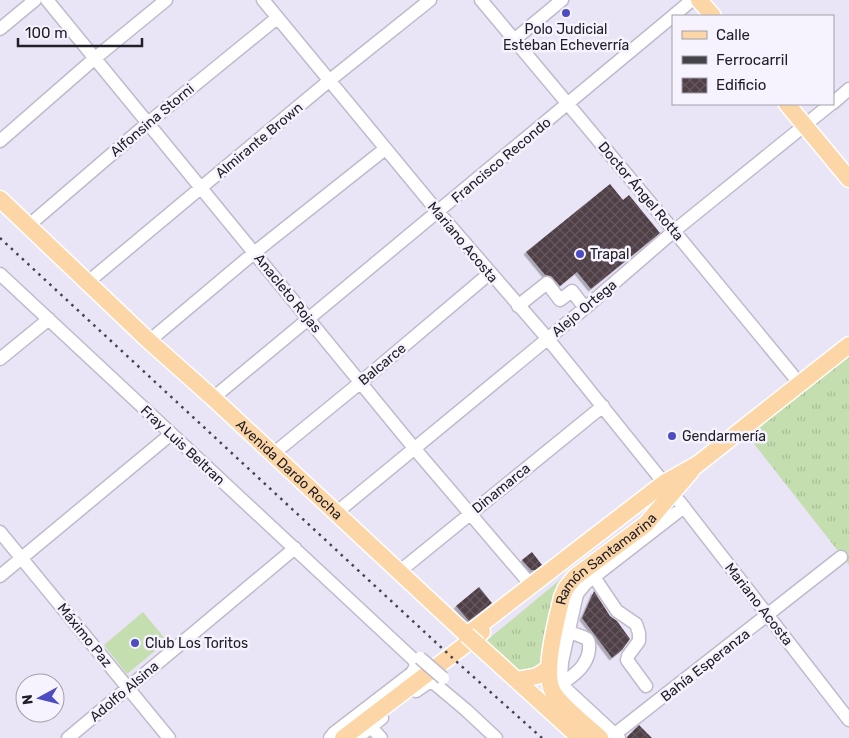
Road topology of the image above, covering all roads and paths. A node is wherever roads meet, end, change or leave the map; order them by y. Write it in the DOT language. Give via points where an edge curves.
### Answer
graph roads {
  1 [pos="35,0"];
  2 [pos="47,0"];
  3 [pos="166,0"];
  4 [pos="263,0"];
  5 [pos="430,0"];
  6 [pos="481,0"];
  7 [pos="562,0"];
  8 [pos="692,0"];
  9 [pos="699,0"];
  10 [pos="674,15"];
  11 [pos="712,15"];
  12 [pos="672,17"];
  13 [pos="277,18"];
  14 [pos="0,29"];
  15 [pos="515,39"];
  16 [pos="94,59"];
  17 [pos="330,80"];
  18 [pos="849,89"];
  19 [pos="834,101"];
  20 [pos="568,103"];
  21 [pos="788,105"];
  22 [pos="830,105"];
  23 [pos="148,123"];
  24 [pos="806,125"];
  25 [pos="0,141"];
  26 [pos="385,149"];
  27 [pos="849,178"];
  28 [pos="201,189"];
  29 [pos="0,200"];
  30 [pos="438,212"];
  31 [pos="28,226"];
  32 [pos="674,230"];
  33 [pos="255,252"];
  34 [pos="490,273"];
  35 [pos="0,274"];
  36 [pos="88,282"];
  37 [pos="518,306"];
  38 [pos="585,308"];
  39 [pos="309,319"];
  40 [pos="49,320"];
  41 [pos="548,339"];
  42 [pos="149,341"];
  43 [pos="849,345"];
  44 [pos="0,359"];
  45 [pos="361,382"];
  46 [pos="800,384"];
  47 [pos="213,398"];
  48 [pos="603,406"];
  49 [pos="171,434"];
  50 [pos="414,448"];
  51 [pos="273,454"];
  52 [pos="669,488"];
  53 [pos="684,507"];
  54 [pos="336,513"];
  55 [pos="470,513"];
  56 [pos="0,532"];
  57 [pos="295,548"];
  58 [pos="841,557"];
  59 [pos="22,558"];
  60 [pos="400,571"];
  61 [pos="0,576"];
  62 [pos="594,577"];
  63 [pos="531,585"];
  64 [pos="768,616"];
  65 [pos="568,632"];
  66 [pos="472,640"];
  67 [pos="418,662"];
  68 [pos="554,670"];
  69 [pos="517,680"];
  70 [pos="439,681"];
  71 [pos="563,683"];
  72 [pos="646,686"];
  73 [pos="128,688"];
  74 [pos="849,720"];
  75 [pos="371,726"];
  76 [pos="612,737"];
  77 [pos="68,738"];
  78 [pos="169,738"];
  79 [pos="330,738"];
  80 [pos="343,738"];
  81 [pos="357,738"];
  82 [pos="381,738"];
  83 [pos="496,738"];
  84 [pos="580,738"];
  1 -- 14 [label="street"];
  2 -- 16 [label="street, Anacleto Rojas"];
  3 -- 16 [label="street"];
  4 -- 13 [label="street, Mariano Acosta"];
  5 -- 17 [label="street, Almirante Brown"];
  6 -- 15 [label="street, Doctor Ángel Rotta"];
  7 -- 15 [label="street"];
  8 -- 10 [label="street, Francisco Recondo"];
  9 -- 11 [label="main road"];
  12 -- 20 [label="street, Francisco Recondo"];
  13 -- 17 [label="street, Mariano Acosta"];
  13 -- 23 [label="street, Alfonsina Storni"];
  15 -- 20 [label="street, Doctor Ángel Rotta"];
  16 -- 23 [label="street, Anacleto Rojas"];
  16 -- 25 [label="street"];
  17 -- 26 [label="street, Mariano Acosta"];
  17 -- 28 [label="street, Almirante Brown"];
  18 -- 19 [label="street, Alejo Ortega"];
  20 -- 30 [label="street, Francisco Recondo"];
  20 -- 32 [label="street, Doctor Ángel Rotta"];
  21 -- 24 [label="main road"];
  22 -- 24 [label="street, Alejo Ortega"];
  23 -- 28 [label="street, Anacleto Rojas"];
  23 -- 31 [label="street, Alfonsina Storni"];
  24 -- 27 [label="main road"];
  24 -- 32 [label="street, Alejo Ortega"];
  26 -- 30 [label="street, Mariano Acosta"];
  26 -- 33 [label="street"];
  28 -- 33 [label="street, Anacleto Rojas"];
  28 -- 36 [label="street, Almirante Brown"];
  29 -- 31 [label="main road, Avenida Dardo Rocha"];
  30 -- 34 [label="street, Mariano Acosta"];
  30 -- 39 [label="street, Francisco Recondo"];
  31 -- 36 [label="main road, Avenida Dardo Rocha"];
  32 -- 38 [label="street, Alejo Ortega"];
  32 -- 46 [label="street, Doctor Ángel Rotta"];
  33 -- 39 [label="street, Anacleto Rojas"];
  33 -- 42 [label="street"];
  34 -- 37 [label="street, Mariano Acosta"];
  34 -- 45 [label="street, Balcarce"];
  35 -- 40 [label="street, Fray Luis Beltran"];
  36 -- 42 [label="main road, Avenida Dardo Rocha"];
  37 -- 38 [label="street" via="547,283 560,300 572,291"];
  37 -- 41 [label="street, Mariano Acosta"];
  38 -- 41 [label="street, Alejo Ortega"];
  39 -- 45 [label="street, Anacleto Rojas"];
  39 -- 47 [label="street, Francisco Recondo"];
  40 -- 44 [label="street"];
  40 -- 49 [label="street, Fray Luis Beltran"];
  41 -- 48 [label="street, Mariano Acosta"];
  41 -- 50 [label="street, Alejo Ortega"];
  42 -- 47 [label="main road, Avenida Dardo Rocha"];
  43 -- 46 [label="main road, Ramón Santamarina"];
  45 -- 50 [label="street, Anacleto Rojas"];
  45 -- 51 [label="street, Balcarce"];
  46 -- 52 [label="main road, Ramón Santamarina"];
  47 -- 51 [label="main road, Avenida Dardo Rocha"];
  48 -- 52 [label="street, Mariano Acosta"];
  48 -- 55 [label="street, Dinamarca"];
  49 -- 57 [label="street, Fray Luis Beltran"];
  49 -- 59 [label="street"];
  50 -- 54 [label="street, Alejo Ortega"];
  50 -- 55 [label="street, Anacleto Rojas"];
  51 -- 54 [label="main road, Avenida Dardo Rocha"];
  52 -- 53 [label="street, Mariano Acosta"];
  52 -- 63 [label="main road, Ramón Santamarina"];
  52 -- 68 [label="main road, Ramón Santamarina" via="646,524 575,577 566,588 560,605"];
  52 -- 80 [label="main road, Ramón Santamarina" via="613,535"];
  53 -- 62 [label="street, Ramón Santamarina"];
  53 -- 64 [label="street, Mariano Acosta"];
  54 -- 60 [label="main road, Avenida Dardo Rocha"];
  55 -- 60 [label="street, Dinamarca"];
  55 -- 63 [label="street, Anacleto Rojas"];
  56 -- 59 [label="street, Máximo Paz"];
  57 -- 67 [label="street, Fray Luis Beltran" via="366,615 387,626"];
  57 -- 73 [label="street, Adolfo Alsina"];
  58 -- 64 [label="street, Bahía Esperanza"];
  59 -- 61 [label="street"];
  59 -- 73 [label="street, Máximo Paz"];
  60 -- 66 [label="main road, Avenida Dardo Rocha"];
  62 -- 65 [label="street, Ramón Santamarina" via="578,594"];
  62 -- 72 [label="street" via="618,611 636,624 638,642 626,660"];
  63 -- 66 [label="main road, Ramón Santamarina"];
  64 -- 74 [label="street, Mariano Acosta"];
  64 -- 76 [label="street, Bahía Esperanza"];
  65 -- 68 [label="street, Ramón Santamarina"];
  65 -- 71 [label="street" via="586,638 589,649 583,666"];
  66 -- 69 [label="main road, Avenida Dardo Rocha"];
  67 -- 70 [label="street, Fray Luis Beltran, bridge"];
  67 -- 79 [label="street" via="412,672"];
  68 -- 69 [label="main road"];
  68 -- 71 [label="street"];
  68 -- 76 [label="main road" via="550,684 557,698"];
  69 -- 84 [label="main road, Avenida Dardo Rocha"];
  70 -- 75 [label="street" via="424,685"];
  70 -- 83 [label="street, Fray Luis Beltran" via="471,704 483,725"];
  71 -- 76 [label="street"];
  73 -- 77 [label="street, Adolfo Alsina"];
  73 -- 78 [label="street, Máximo Paz"];
  75 -- 81 [label="street"];
  75 -- 82 [label="street"];
}
